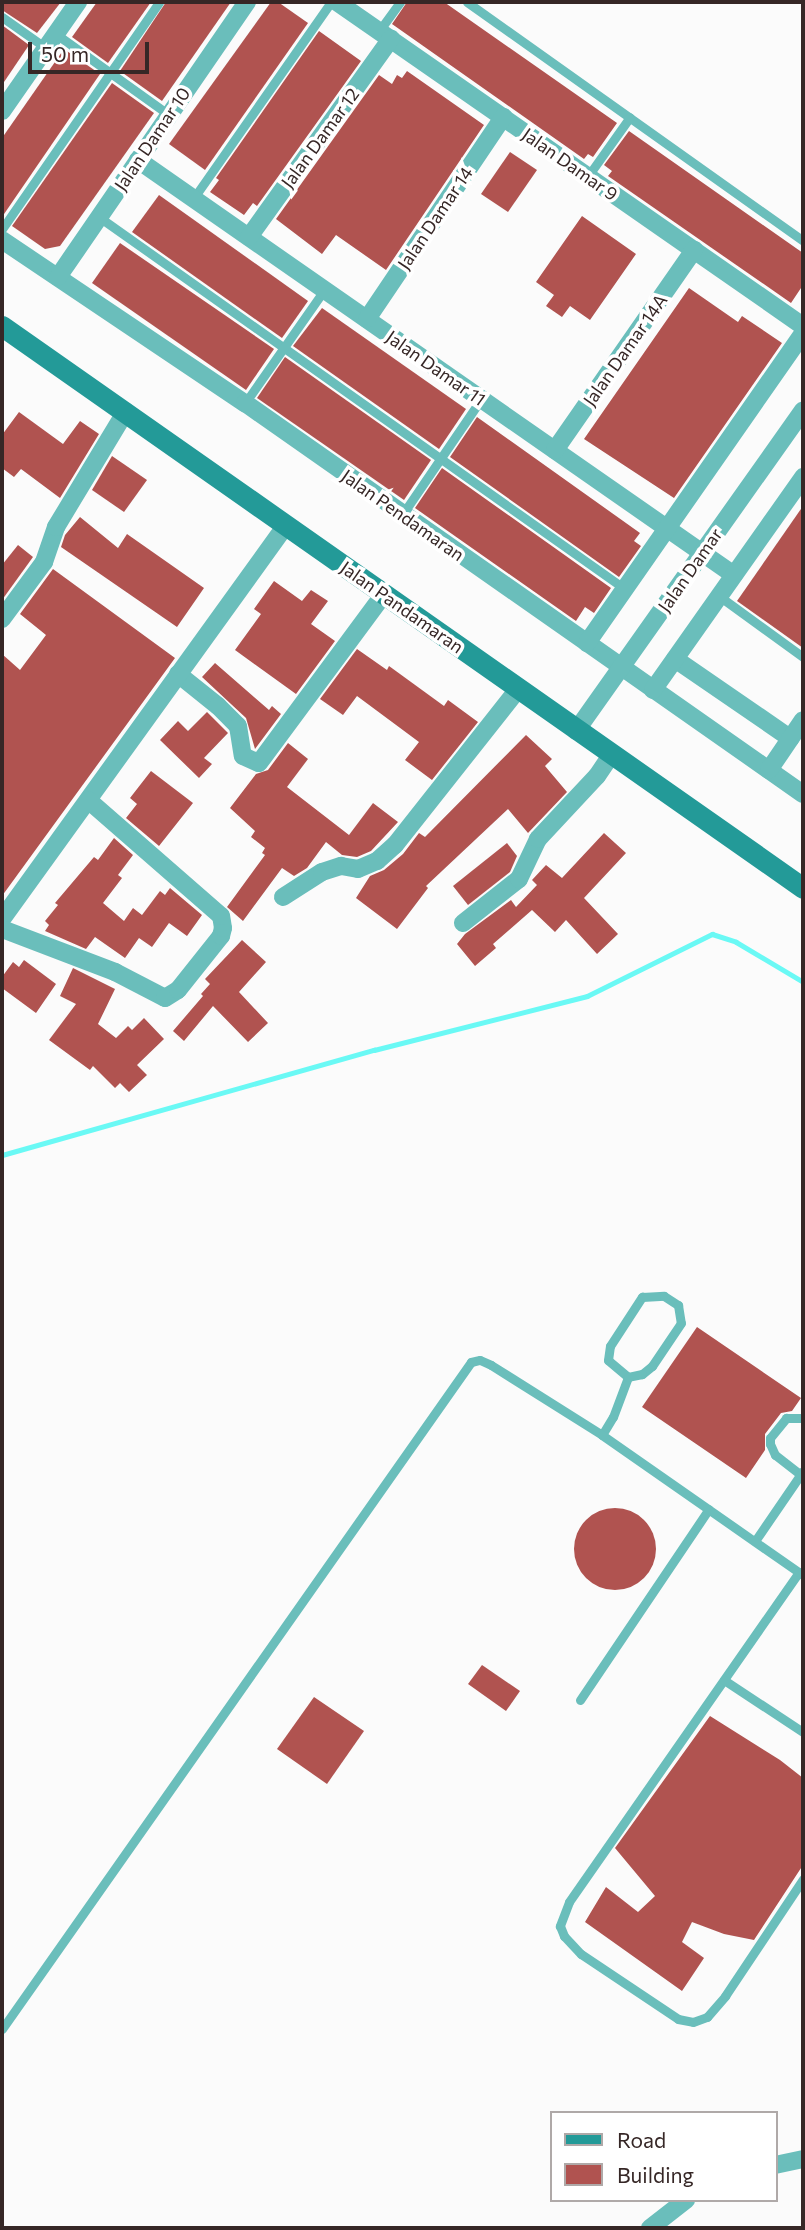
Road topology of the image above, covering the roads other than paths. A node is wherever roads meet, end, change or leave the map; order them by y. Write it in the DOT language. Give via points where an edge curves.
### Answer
graph roads {
  1 [pos="78,2"];
  2 [pos="159,2"];
  3 [pos="247,2"];
  4 [pos="331,2"];
  5 [pos="337,2"];
  6 [pos="400,2"];
  7 [pos="467,2"];
  8 [pos="2,17"];
  9 [pos="385,35"];
  10 [pos="51,41"];
  11 [pos="110,72"];
  12 [pos="2,111"];
  13 [pos="169,115"];
  14 [pos="503,117"];
  15 [pos="630,117"];
  16 [pos="138,160"];
  17 [pos="588,176"];
  18 [pos="193,199"];
  19 [pos="99,217"];
  20 [pos="2,229"];
  21 [pos="249,237"];
  22 [pos="2,240"];
  23 [pos="803,241"];
  24 [pos="694,250"];
  25 [pos="58,277"];
  26 [pos="324,290"];
  27 [pos="367,319"];
  28 [pos="2,326"];
  29 [pos="803,326"];
  30 [pos="803,333"];
  31 [pos="284,348"];
  32 [pos="481,398"];
  33 [pos="245,403"];
  34 [pos="803,410"];
  35 [pos="126,411"];
  36 [pos="555,450"];
  37 [pos="440,458"];
  38 [pos="803,477"];
  39 [pos="402,515"];
  40 [pos="286,525"];
  41 [pos="667,528"];
  42 [pos="702,552"];
  43 [pos="734,575"];
  44 [pos="625,589"];
  45 [pos="384,594"];
  46 [pos="719,596"];
  47 [pos="2,619"];
  48 [pos="587,643"];
  49 [pos="803,657"];
  50 [pos="676,659"];
  51 [pos="621,667"];
  52 [pos="178,674"];
  53 [pos="518,689"];
  54 [pos="653,690"];
  55 [pos="803,720"];
  56 [pos="576,731"];
  57 [pos="790,738"];
  58 [pos="611,755"];
  59 [pos="769,770"];
  60 [pos="803,794"];
  61 [pos="88,800"];
  62 [pos="803,888"];
  63 [pos="283,897"];
  64 [pos="2,919"];
  65 [pos="463,923"];
  66 [pos="2,929"];
  67 [pos="628,1377"];
  68 [pos="803,1418"];
  69 [pos="602,1435"];
  70 [pos="802,1473"];
  71 [pos="709,1508"];
  72 [pos="755,1541"];
  73 [pos="801,1574"];
  74 [pos="724,1680"];
  75 [pos="580,1700"];
  76 [pos="803,1732"];
  77 [pos="803,1879"];
  78 [pos="2,2029"];
  79 [pos="803,2159"];
  80 [pos="777,2165"];
  81 [pos="683,2202"];
  82 [pos="650,2228"];
  1 -- 10 [label="street"];
  2 -- 11 [label="lane"];
  3 -- 13 [label="street, Jalan Damar 10"];
  4 -- 18 [label="lane"];
  5 -- 9 [label="street, Jalan Damar 9"];
  6 -- 9 [label="lane"];
  7 -- 15 [label="lane"];
  8 -- 10 [label="lane"];
  9 -- 14 [label="street, Jalan Damar 9"];
  9 -- 21 [label="street, Jalan Damar 12"];
  10 -- 11 [label="lane"];
  10 -- 12 [label="street"];
  11 -- 13 [label="lane"];
  11 -- 20 [label="lane"];
  13 -- 16 [label="street, Jalan Damar 10"];
  14 -- 17 [label="street, Jalan Damar 9"];
  14 -- 27 [label="street, Jalan Damar 14"];
  15 -- 17 [label="lane"];
  15 -- 23 [label="lane"];
  16 -- 18 [label="street, Jalan Damar 11"];
  16 -- 19 [label="street, Jalan Damar 10"];
  17 -- 24 [label="street, Jalan Damar 9"];
  18 -- 21 [label="street, Jalan Damar 11"];
  19 -- 25 [label="street, Jalan Damar 10"];
  19 -- 31 [label="lane"];
  21 -- 26 [label="street, Jalan Damar 11"];
  22 -- 25 [label="street, Jalan Pendamaran"];
  24 -- 29 [label="street, Jalan Damar 9"];
  24 -- 36 [label="street, Jalan Damar 14A"];
  25 -- 33 [label="street, Jalan Pendamaran"];
  26 -- 27 [label="street, Jalan Damar 11"];
  26 -- 31 [label="lane"];
  27 -- 32 [label="street, Jalan Damar 11"];
  28 -- 35 [label="main road, Jalan Pandamaran"];
  30 -- 41 [label="street"];
  31 -- 33 [label="lane"];
  31 -- 37 [label="lane"];
  32 -- 36 [label="street, Jalan Damar 11"];
  32 -- 37 [label="lane"];
  33 -- 39 [label="street, Jalan Pendamaran"];
  34 -- 42 [label="street, Jalan Damar"];
  35 -- 40 [label="main road, Jalan Pandamaran"];
  35 -- 47 [label="street" via="56,527 44,562"];
  36 -- 41 [label="street, Jalan Damar 11"];
  37 -- 39 [label="lane"];
  37 -- 44 [label="lane"];
  38 -- 43 [label="street"];
  39 -- 48 [label="street, Jalan Pendamaran"];
  40 -- 45 [label="main road, Jalan Pandamaran"];
  40 -- 52 [label="street"];
  41 -- 42 [label="street, Jalan Damar 11"];
  41 -- 44 [label="street"];
  42 -- 43 [label="street, Jalan Damar 11"];
  42 -- 51 [label="street, Jalan Damar"];
  43 -- 46 [label="street"];
  44 -- 48 [label="street"];
  45 -- 52 [label="street" via="260,763 243,756 238,726"];
  45 -- 53 [label="main road, Jalan Pandamaran"];
  46 -- 49 [label="lane"];
  46 -- 50 [label="street"];
  48 -- 51 [label="street, Jalan Pendamaran"];
  50 -- 54 [label="street"];
  50 -- 57 [label="street"];
  51 -- 54 [label="street, Jalan Pendamaran"];
  51 -- 56 [label="street, Jalan Damar"];
  52 -- 61 [label="street"];
  53 -- 56 [label="main road, Jalan Pandamaran"];
  53 -- 63 [label="street" via="395,845 377,861 358,869 341,866 322,872"];
  54 -- 59 [label="street, Jalan Pendamaran"];
  55 -- 57 [label="street"];
  56 -- 58 [label="main road, Jalan Pandamaran"];
  57 -- 59 [label="street"];
  58 -- 62 [label="main road, Jalan Pandamaran"];
  58 -- 65 [label="street" via="538,839 519,879"];
  59 -- 60 [label="street, Jalan Pendamaran"];
  61 -- 64 [label="street"];
  61 -- 66 [label="street" via="221,916 221,936 178,990 165,998 114,972"];
  67 -- 67 [label="lane" via="608,1360 610,1346 642,1297 664,1296 678,1305 681,1323 652,1366"];
  67 -- 69 [label="lane"];
  68 -- 70 [label="lane" via="786,1418 770,1438 775,1455"];
  69 -- 71 [label="lane"];
  69 -- 78 [label="lane" via="480,1360 471,1362"];
  70 -- 72 [label="lane"];
  71 -- 72 [label="lane"];
  71 -- 75 [label="lane"];
  72 -- 73 [label="lane"];
  73 -- 74 [label="lane"];
  74 -- 76 [label="lane"];
  74 -- 77 [label="lane" via="569,1902 560,1926 581,1954 678,2019 693,2022 707,2017 725,1996"];
  79 -- 80 [label="street"];
  81 -- 82 [label="street"];
}
